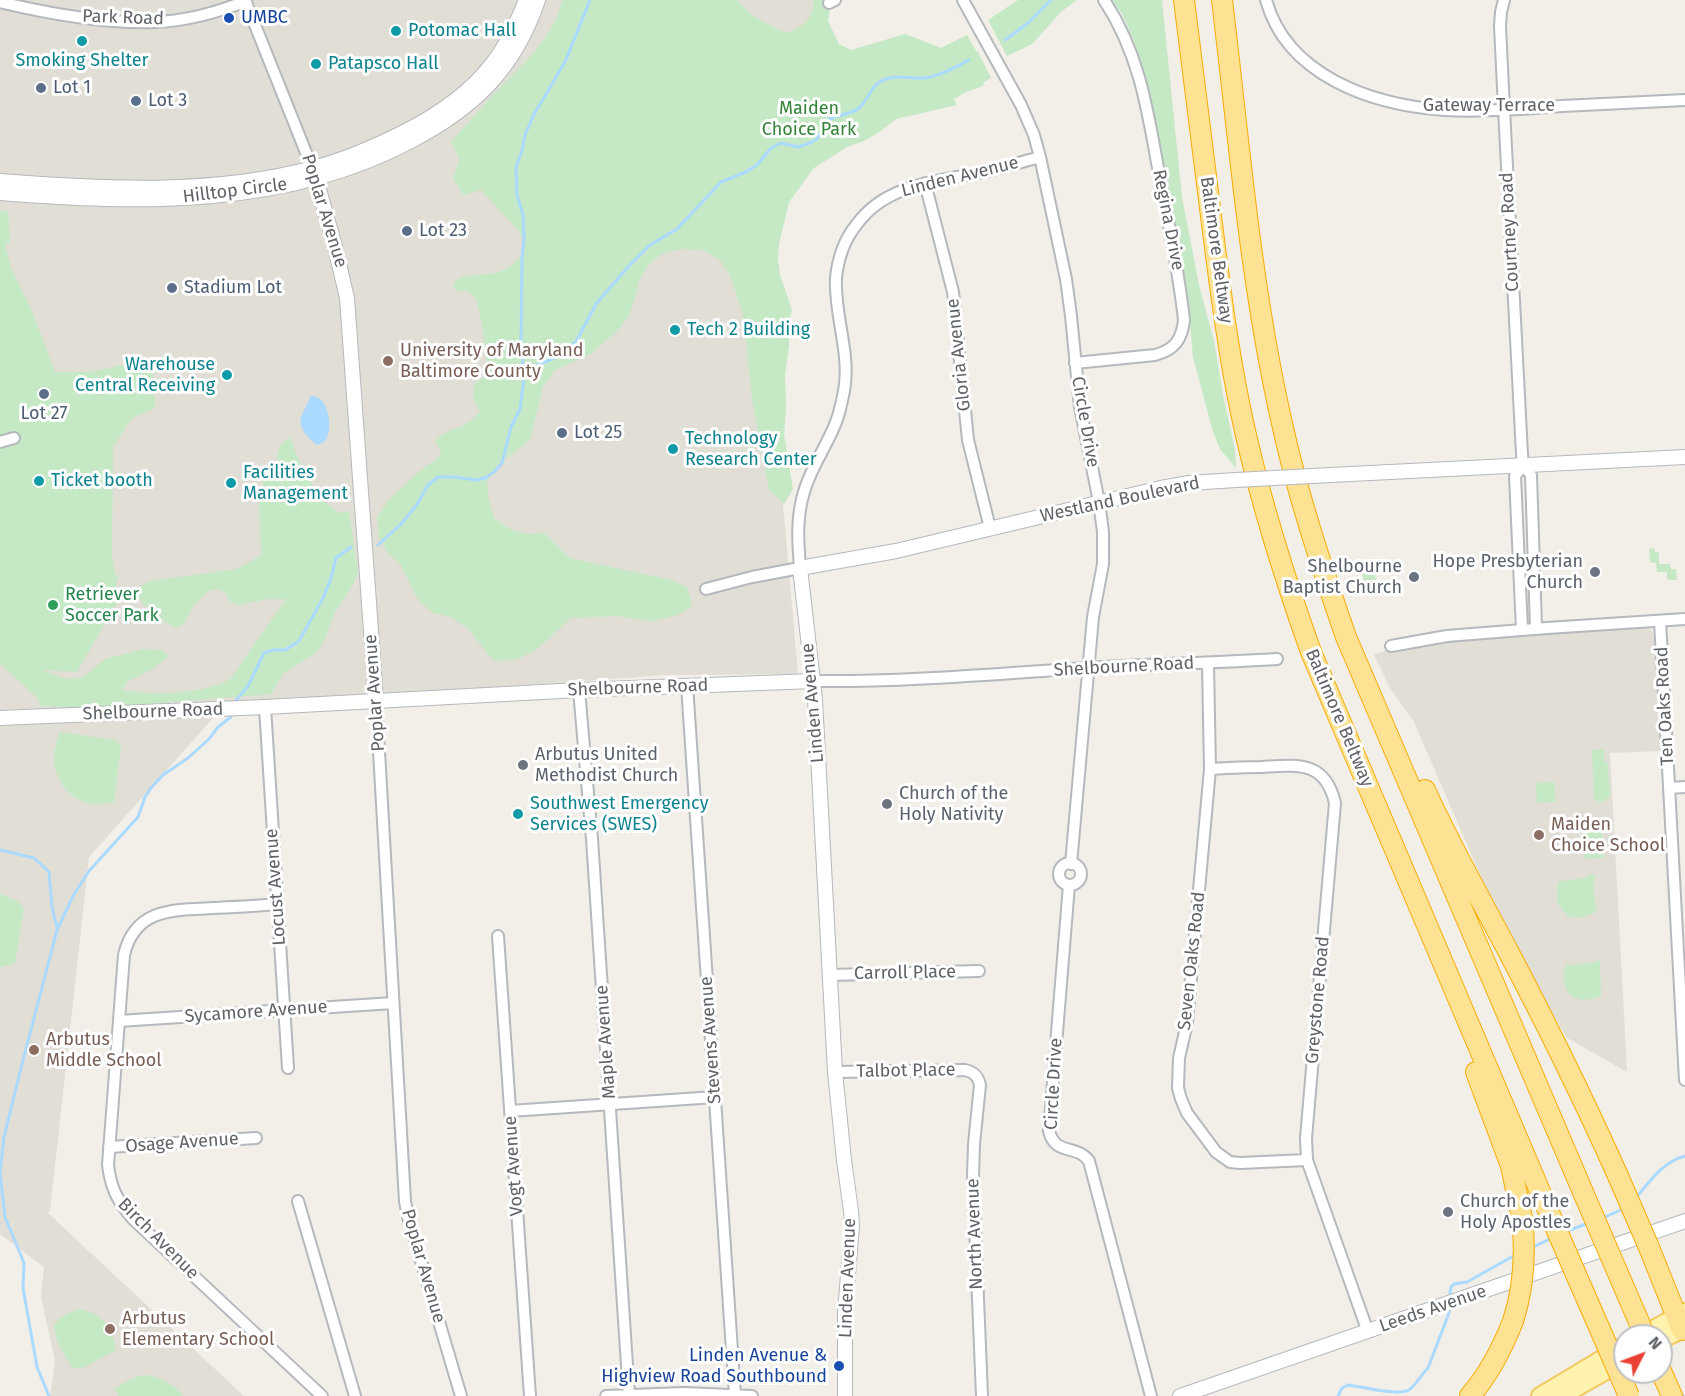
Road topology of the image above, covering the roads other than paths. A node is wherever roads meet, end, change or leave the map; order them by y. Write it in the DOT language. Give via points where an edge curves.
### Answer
graph roads {
  1 [pos="246,0"];
  2 [pos="526,0"];
  3 [pos="538,0"];
  4 [pos="963,0"];
  5 [pos="1104,0"];
  6 [pos="1184,0"];
  7 [pos="1222,0"];
  8 [pos="1266,0"];
  9 [pos="1504,0"];
  10 [pos="0,2"];
  11 [pos="1685,100"];
  12 [pos="1504,109"];
  13 [pos="1040,157"];
  14 [pos="315,174"];
  15 [pos="0,181"];
  16 [pos="925,183"];
  17 [pos="0,193"];
  18 [pos="1075,363"];
  19 [pos="14,438"];
  20 [pos="0,442"];
  21 [pos="1685,457"];
  22 [pos="1523,465"];
  23 [pos="1099,502"];
  24 [pos="990,528"];
  25 [pos="800,568"];
  26 [pos="706,589"];
  27 [pos="1335,603"];
  28 [pos="1685,619"];
  29 [pos="1660,621"];
  30 [pos="1536,628"];
  31 [pos="1522,630"];
  32 [pos="1391,646"];
  33 [pos="1277,659"];
  34 [pos="1208,664"];
  35 [pos="1088,668"];
  36 [pos="813,681"];
  37 [pos="687,686"];
  38 [pos="579,690"];
  39 [pos="376,700"];
  40 [pos="265,707"];
  41 [pos="0,718"];
  42 [pos="1210,769"];
  43 [pos="1669,788"];
  44 [pos="1685,788"];
  45 [pos="277,904"];
  46 [pos="498,936"];
  47 [pos="1682,967"];
  48 [pos="980,971"];
  49 [pos="830,975"];
  50 [pos="393,1003"];
  51 [pos="284,1010"];
  52 [pos="119,1021"];
  53 [pos="1472,1031"];
  54 [pos="288,1068"];
  55 [pos="835,1072"];
  56 [pos="975,1074"];
  57 [pos="1685,1080"];
  58 [pos="715,1097"];
  59 [pos="611,1104"];
  60 [pos="510,1111"];
  61 [pos="256,1138"];
  62 [pos="109,1147"];
  63 [pos="1307,1160"];
  64 [pos="298,1201"];
  65 [pos="1685,1221"];
  66 [pos="1683,1318"];
  67 [pos="1640,1324"];
  68 [pos="1669,1324"];
  69 [pos="1368,1332"];
  70 [pos="1613,1352"];
  71 [pos="1613,1367"];
  72 [pos="684,1394"];
  73 [pos="629,1395"];
  74 [pos="735,1395"];
  75 [pos="322,1396"];
  76 [pos="355,1396"];
  77 [pos="461,1396"];
  78 [pos="530,1396"];
  79 [pos="606,1396"];
  80 [pos="752,1396"];
  81 [pos="845,1396"];
  82 [pos="982,1396"];
  83 [pos="1151,1396"];
  84 [pos="1180,1396"];
  85 [pos="1470,1396"];
  86 [pos="1540,1396"];
  87 [pos="1563,1396"];
  88 [pos="1629,1396"];
  1 -- 10 [label="street, Park Road" via="156,22 78,17"];
  1 -- 14 [label="street, Poplar Avenue"];
  2 -- 14 [label="street, Hilltop Circle" via="505,46 452,104 391,139"];
  3 -- 14 [label="street, Hilltop Circle" via="516,51 483,92 460,111 397,149 357,166"];
  4 -- 13 [label="street, Circle Drive" via="1021,105"];
  5 -- 18 [label="street, Regina Drive" via="1128,43 1138,71 1184,320 1179,340 1164,352"];
  6 -- 53 [label="highway, Baltimore Beltway" via="1231,363 1264,508 1311,652"];
  7 -- 27 [label="highway, Baltimore Beltway" via="1268,356 1300,498"];
  8 -- 12 [label="street, Gateway Terrace" via="1277,27 1294,50 1316,70 1347,88 1426,108"];
  9 -- 12 [label="street, Courtney Road" via="1500,26"];
  11 -- 12 [label="street, Gateway Terrace"];
  12 -- 22 [label="street, Courtney Road"];
  13 -- 16 [label="street, Linden Avenue"];
  13 -- 18 [label="street, Circle Drive" via="1066,279"];
  14 -- 15 [label="street, Hilltop Circle" via="184,186 99,188"];
  14 -- 17 [label="street, Hilltop Circle" via="263,190 156,199"];
  14 -- 39 [label="street, Poplar Avenue" via="347,298"];
  16 -- 24 [label="street, Gloria Avenue" via="953,292 968,440"];
  16 -- 25 [label="street, Linden Avenue" via="901,190 874,206 847,236 839,257 836,279 845,346 845,386 836,423 804,490 797,529"];
  18 -- 23 [label="street, Circle Drive"];
  19 -- 20 [label="street"];
  21 -- 22 [label="street, Westland Boulevard"];
  22 -- 23 [label="street, Westland Boulevard, bridge" via="1189,483"];
  22 -- 30 [label="street, Courtney Road" via="1531,475"];
  22 -- 31 [label="street, Courtney Road" via="1515,476"];
  23 -- 24 [label="street, Westland Boulevard"];
  23 -- 35 [label="street, Circle Drive" via="1103,564"];
  24 -- 25 [label="street, Westland Boulevard"];
  25 -- 26 [label="street, Westland Boulevard"];
  25 -- 36 [label="street, Linden Avenue"];
  27 -- 66 [label="highway, bridge" via="1357,634 1436,813 1590,1114 1666,1291"];
  27 -- 67 [label="highway, Baltimore Beltway, bridge" via="1362,676"];
  28 -- 29 [label="street"];
  29 -- 30 [label="street"];
  29 -- 43 [label="street, Ten Oaks Road"];
  30 -- 31 [label="street"];
  31 -- 32 [label="street" via="1447,636"];
  33 -- 34 [label="street, Shelbourne Road"];
  34 -- 35 [label="street, Shelbourne Road"];
  34 -- 42 [label="street, Seven Oaks Road"];
  35 -- 36 [label="street, Shelbourne Road" via="884,681"];
  35 -- 83 [label="street, Circle Drive" via="1071,864 1062,867 1059,875 1069,885 1049,1131 1060,1148 1081,1153 1089,1161"];
  36 -- 37 [label="street, Shelbourne Road"];
  36 -- 49 [label="street, Linden Avenue"];
  37 -- 38 [label="street, Shelbourne Road"];
  37 -- 58 [label="street, Stevens Avenue"];
  38 -- 39 [label="street, Shelbourne Road"];
  38 -- 59 [label="street, Maple Avenue"];
  39 -- 40 [label="street, Shelbourne Road"];
  39 -- 50 [label="street, Poplar Avenue"];
  40 -- 41 [label="street, Shelbourne Road"];
  40 -- 45 [label="street, Locust Avenue"];
  42 -- 63 [label="street, Seven Oaks Road" via="1191,978 1179,1058 1180,1099 1216,1152 1230,1162"];
  42 -- 63 [label="street, Greystone Road" via="1300,765 1324,779 1335,803"];
  43 -- 44 [label="street"];
  43 -- 47 [label="street, Ten Oaks Road"];
  45 -- 51 [label="street, Locust Avenue"];
  45 -- 52 [label="street, Birch Avenue" via="176,910 139,924 124,955"];
  46 -- 60 [label="street, Vogt Avenue"];
  47 -- 57 [label="street, Ten Oaks Road"];
  48 -- 49 [label="street, Carroll Place"];
  49 -- 55 [label="street, Linden Avenue"];
  50 -- 51 [label="street, Sycamore Avenue"];
  50 -- 77 [label="street, Poplar Avenue" via="405,1201"];
  51 -- 52 [label="street, Sycamore Avenue"];
  51 -- 54 [label="street, Locust Avenue"];
  52 -- 62 [label="street, Birch Avenue"];
  53 -- 85 [label="highway, bridge" via="1472,1062 1510,1166 1522,1218 1524,1271 1504,1344"];
  53 -- 88 [label="highway, Baltimore Beltway, bridge"];
  55 -- 56 [label="street, Talbot Place" via="965,1070"];
  55 -- 81 [label="street, Linden Avenue" via="852,1226 844,1312"];
  56 -- 82 [label="street, North Avenue" via="980,1085 973,1176"];
  58 -- 59 [label="street"];
  58 -- 74 [label="street, Stevens Avenue"];
  59 -- 60 [label="street"];
  59 -- 73 [label="street, Maple Avenue"];
  60 -- 78 [label="street, Vogt Avenue"];
  61 -- 62 [label="street, Osage Avenue"];
  62 -- 75 [label="street, Birch Avenue" via="110,1182 115,1196 133,1219"];
  63 -- 69 [label="street, Greystone Road"];
  64 -- 76 [label="street"];
  65 -- 69 [label="street, Leeds Avenue"];
  66 -- 68 [label="main road"];
  69 -- 84 [label="street, Leeds Avenue"];
  70 -- 86 [label="main road"];
  71 -- 87 [label="main road"];
  72 -- 73 [label="street"];
  72 -- 74 [label="street"];
  73 -- 79 [label="street"];
  74 -- 80 [label="street"];
}
